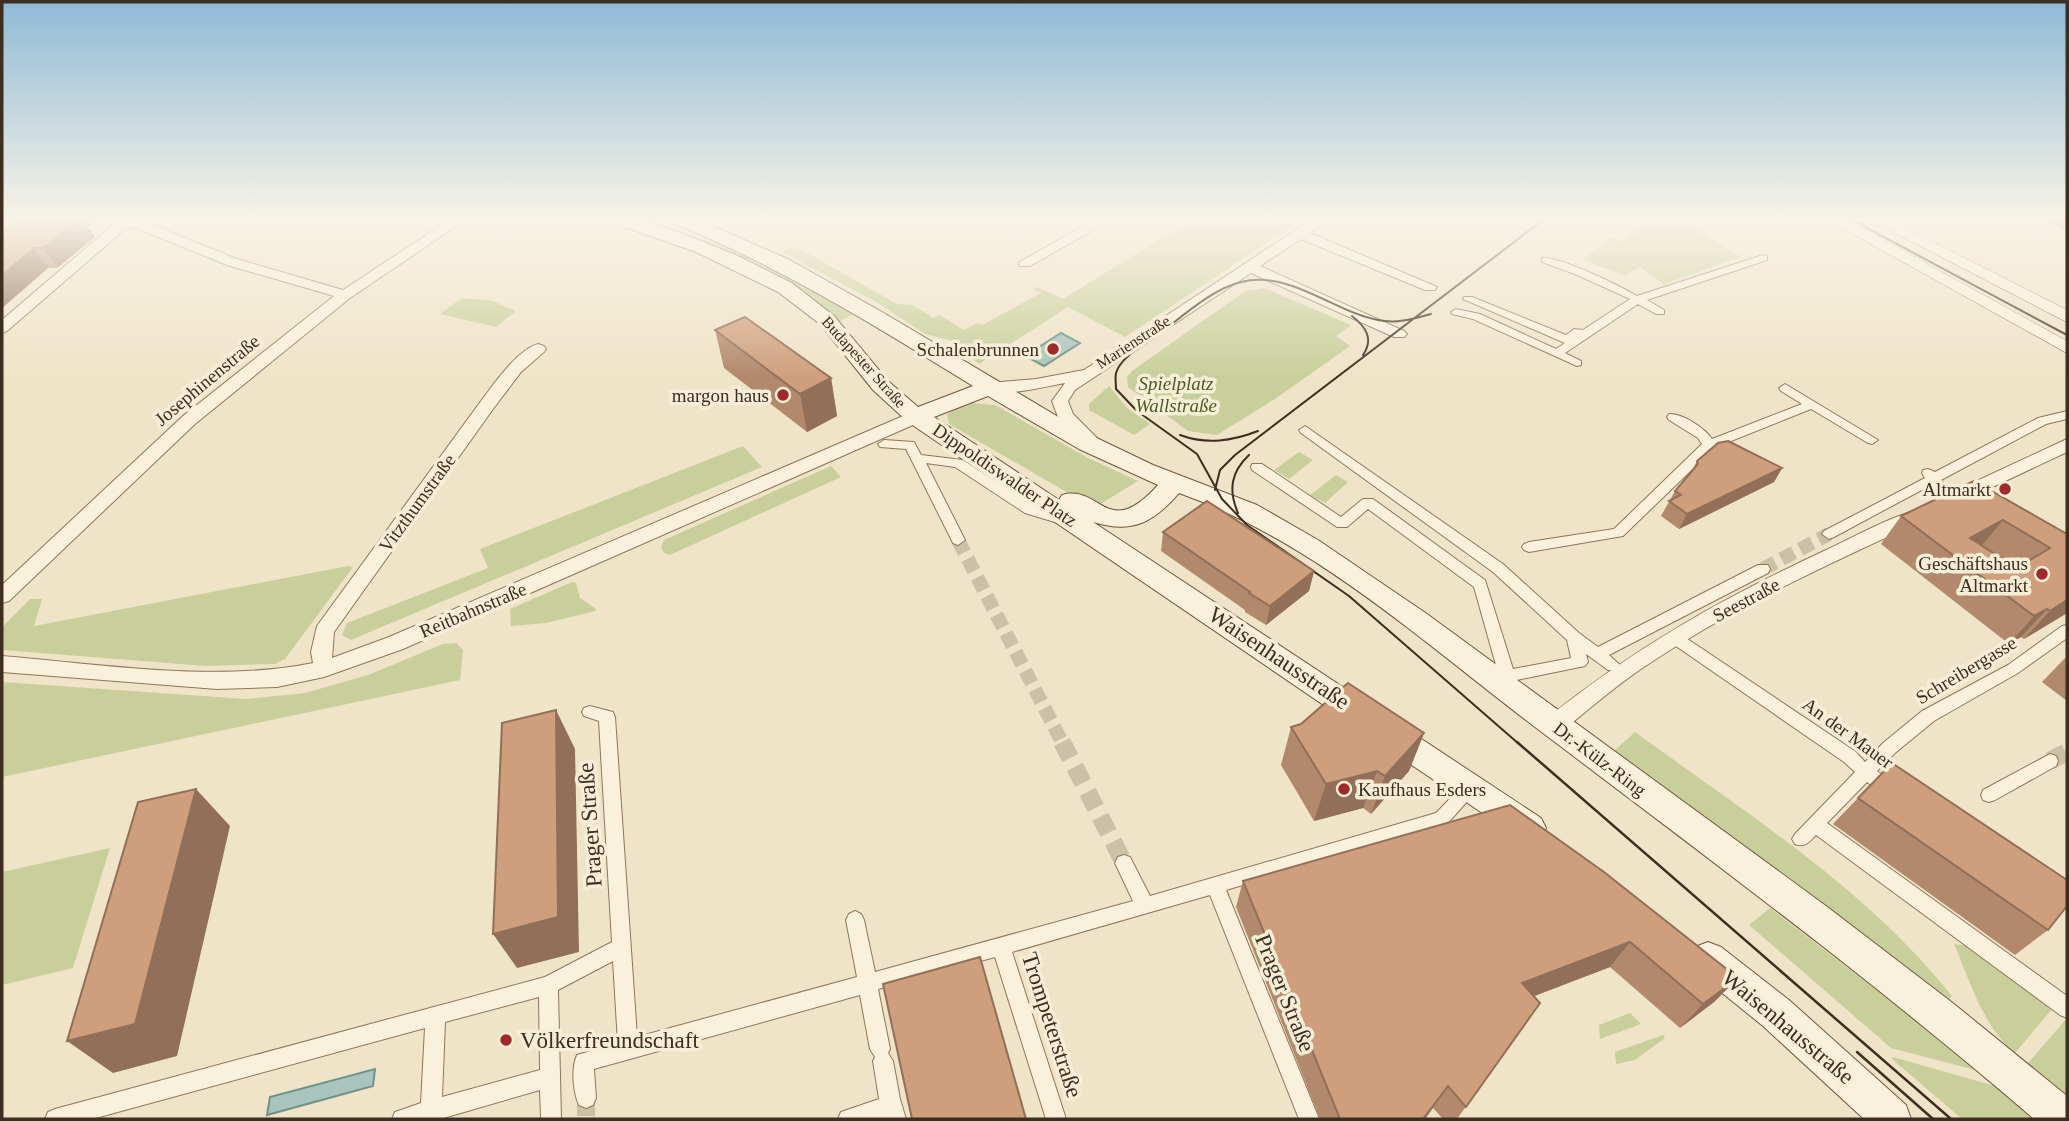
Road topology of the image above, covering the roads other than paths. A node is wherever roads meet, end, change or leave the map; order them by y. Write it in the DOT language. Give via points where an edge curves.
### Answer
graph roads {
  1 [pos="67,272"];
  2 [pos="267,272"];
  3 [pos="379,272"];
  4 [pos="755,272"];
  5 [pos="801,272"];
  6 [pos="1242,272"];
  7 [pos="1262,272"];
  8 [pos="1394,272"];
  9 [pos="1578,272"];
  10 [pos="1715,272"];
  11 [pos="1930,272"];
  12 [pos="1980,272"];
  13 [pos="1430,287"];
  14 [pos="345,295"];
  15 [pos="1633,297"];
  16 [pos="1468,299"];
  17 [pos="1456,312"];
  18 [pos="1660,312"];
  19 [pos="2067,317"];
  20 [pos="2,328"];
  21 [pos="1399,334"];
  22 [pos="2067,348"];
  23 [pos="538,349"];
  24 [pos="1557,353"];
  25 [pos="1577,363"];
  26 [pos="1087,373"];
  27 [pos="989,388"];
  28 [pos="1785,388"];
  29 [pos="1812,404"];
  30 [pos="2067,415"];
  31 [pos="916,416"];
  32 [pos="1673,417"];
  33 [pos="1305,430"];
  34 [pos="1872,440"];
  35 [pos="884,444"];
  36 [pos="2067,446"];
  37 [pos="1711,449"];
  38 [pos="1102,452"];
  39 [pos="915,458"];
  40 [pos="1256,467"];
  41 [pos="1930,475"];
  42 [pos="1377,481"];
  43 [pos="1175,482"];
  44 [pos="1020,484"];
  45 [pos="1952,500"];
  46 [pos="1368,502"];
  47 [pos="1977,515"];
  48 [pos="1086,529"];
  49 [pos="1829,534"];
  50 [pos="958,540"];
  51 [pos="1529,547"];
  52 [pos="1763,569"];
  53 [pos="2,596"];
  54 [pos="2067,630"];
  55 [pos="1574,637"];
  56 [pos="1675,638"];
  57 [pos="1597,654"];
  58 [pos="2,664"];
  59 [pos="1613,666"];
  60 [pos="324,668"];
  61 [pos="590,712"];
  62 [pos="1554,725"];
  63 [pos="2050,761"];
  64 [pos="1866,773"];
  65 [pos="1472,787"];
  66 [pos="1989,795"];
  67 [pos="1909,802"];
  68 [pos="1815,825"];
  69 [pos="1801,839"];
  70 [pos="1559,849"];
  71 [pos="1124,863"];
  72 [pos="1215,886"];
  73 [pos="1146,906"];
  74 [pos="855,920"];
  75 [pos="1678,936"];
  76 [pos="1001,946"];
  77 [pos="622,947"];
  78 [pos="867,983"];
  79 [pos="548,985"];
  80 [pos="2067,1007"];
  81 [pos="436,1016"];
  82 [pos="628,1051"];
  83 [pos="550,1077"];
  84 [pos="586,1097"];
  85 [pos="430,1115"];
  86 [pos="893,1115"];
  87 [pos="55,1119"];
  88 [pos="402,1119"];
  89 [pos="551,1119"];
  90 [pos="848,1119"];
  91 [pos="1056,1119"];
  92 [pos="1309,1119"];
  93 [pos="1892,1119"];
  94 [pos="2064,1119"];
  1 -- 20 [label="street"];
  2 -- 14 [label="street"];
  3 -- 14 [label="street, Josephinenstraße"];
  4 -- 31 [label="main road, Budapester Straße" via="826,318 895,401"];
  5 -- 27 [label="main road, Budapester Straße" via="869,310"];
  6 -- 26 [label="street, Marienstraße"];
  7 -- 21 [label="street"];
  8 -- 13 [label="street"];
  9 -- 15 [label="street"];
  10 -- 15 [label="street"];
  11 -- 22 [label="street"];
  12 -- 19 [label="street"];
  14 -- 53 [label="street, Josephinenstraße" via="189,420"];
  15 -- 16 [label="street" via="1567,340"];
  15 -- 18 [label="street"];
  15 -- 24 [label="street"];
  17 -- 24 [label="street" via="1502,324"];
  23 -- 60 [label="street, Vitzthumstraße" via="494,396 324,631"];
  24 -- 25 [label="street"];
  26 -- 27 [label="street, Marienstraße"];
  26 -- 38 [label="street, Marienstraße" via="1069,387 1060,404 1065,416"];
  27 -- 31 [label="main road"];
  27 -- 38 [label="main road"];
  28 -- 29 [label="street"];
  29 -- 34 [label="street"];
  29 -- 37 [label="street"];
  30 -- 41 [label="street" via="2042,421"];
  31 -- 44 [label="main road, Dippoldiswalder Platz"];
  31 -- 60 [label="street, Reitbahnstraße" via="396,643"];
  32 -- 37 [label="street" via="1703,435"];
  33 -- 42 [label="street"];
  35 -- 39 [label="street" via="910,445"];
  36 -- 45 [label="street, Seestraße"];
  37 -- 51 [label="street" via="1618,533"];
  38 -- 43 [label="main road, Dr.-Külz-Ring"];
  39 -- 48 [label="street" via="958,463 1030,510"];
  39 -- 50 [label="street"];
  40 -- 46 [label="street" via="1342,524"];
  41 -- 45 [label="street"];
  41 -- 49 [label="street"];
  42 -- 46 [label="street"];
  42 -- 55 [label="street" via="1498,568"];
  43 -- 44 [label="main road" via="1153,505 1117,521 1063,496"];
  43 -- 62 [label="main road, Dr.-Külz-Ring" via="1241,507 1297,539"];
  44 -- 48 [label="main road, Dippoldiswalder Platz"];
  45 -- 47 [label="street"];
  45 -- 56 [label="street, Seestraße"];
  46 -- 55 [label="street" via="1480,583 1507,676 1580,662"];
  48 -- 65 [label="main road, Waisenhausstraße"];
  52 -- 57 [label="street, Seestraße"];
  54 -- 64 [label="street, Schreibergasse" via="2013,669 1928,716"];
  55 -- 57 [label="street"];
  56 -- 62 [label="street, Seestraße" via="1621,672"];
  56 -- 64 [label="street, An der Mauer" via="1850,757"];
  57 -- 59 [label="street"];
  58 -- 60 [label="street, Reitbahnstraße" via="217,681 277,679"];
  61 -- 77 [label="street, Prager Straße" via="607,717"];
  62 -- 94 [label="main road, Dr.-Külz-Ring" via="1936,1010"];
  63 -- 66 [label="street"];
  64 -- 67 [label="street, An der Mauer"];
  64 -- 68 [label="street, Schreibergasse"];
  65 -- 70 [label="main road, Waisenhausstraße"];
  65 -- 72 [label="street" via="1441,819"];
  68 -- 69 [label="street, Schreibergasse"];
  68 -- 80 [label="street"];
  71 -- 73 [label="street"];
  72 -- 73 [label="street"];
  72 -- 92 [label="street, Prager Straße"];
  73 -- 76 [label="street"];
  74 -- 78 [label="street"];
  75 -- 93 [label="main road, Waisenhausstraße" via="1776,1013"];
  76 -- 78 [label="street"];
  76 -- 91 [label="street, Trompeterstraße"];
  77 -- 79 [label="street"];
  77 -- 82 [label="street, Prager Straße"];
  78 -- 82 [label="street"];
  78 -- 86 [label="street"];
  79 -- 81 [label="street"];
  79 -- 83 [label="street"];
  81 -- 85 [label="street"];
  81 -- 87 [label="street"];
  82 -- 84 [label="street" via="584,1062"];
  83 -- 85 [label="street"];
  83 -- 89 [label="street"];
  85 -- 88 [label="street"];
  86 -- 90 [label="street"];
}
